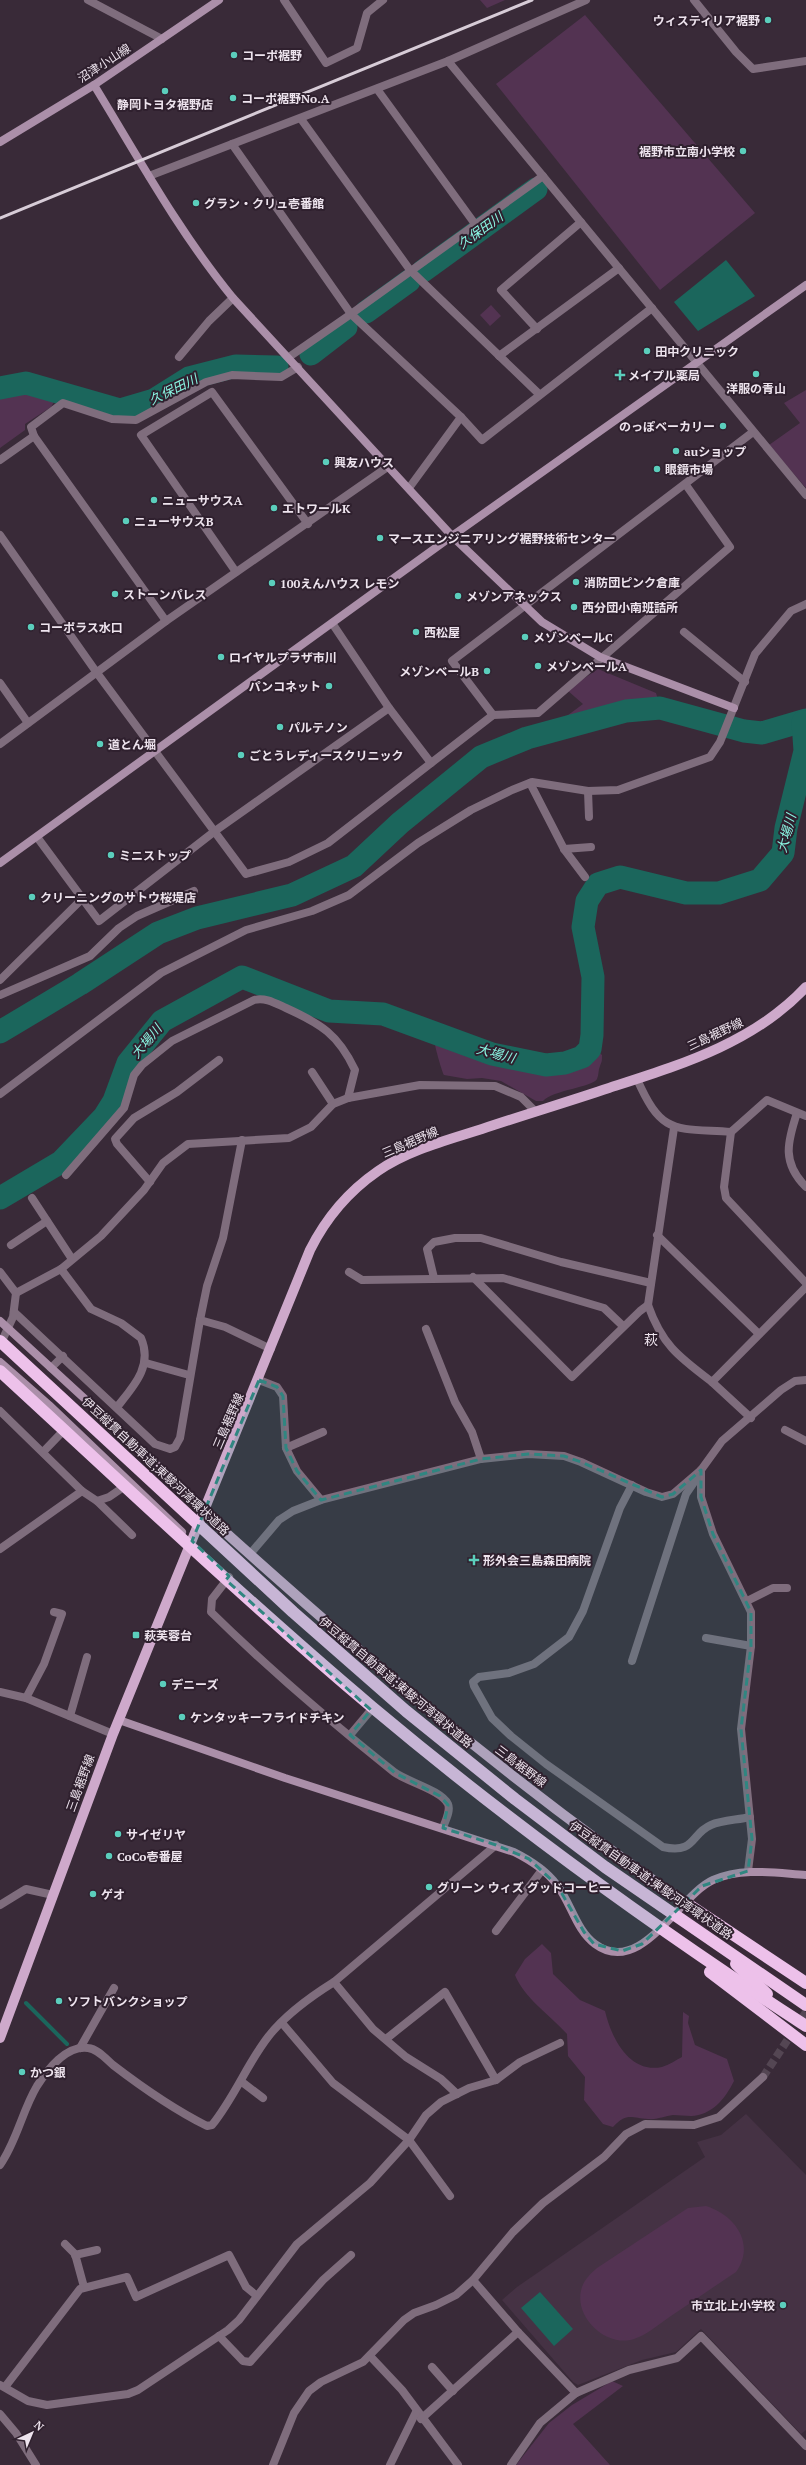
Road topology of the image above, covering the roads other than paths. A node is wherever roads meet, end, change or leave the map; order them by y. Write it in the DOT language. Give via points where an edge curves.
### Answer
graph roads {
  1 [pos="88,0"];
  2 [pos="219,0"];
  3 [pos="284,0"];
  4 [pos="383,0"];
  5 [pos="586,0"];
  6 [pos="694,0"];
  7 [pos="162,39"];
  8 [pos="806,60"];
  9 [pos="448,61"];
  10 [pos="94,85"];
  11 [pos="377,89"];
  12 [pos="301,119"];
  13 [pos="0,142"];
  14 [pos="232,144"];
  15 [pos="149,176"];
  16 [pos="543,176"];
  17 [pos="581,222"];
  18 [pos="475,224"];
  19 [pos="619,268"];
  20 [pos="410,270"];
  21 [pos="806,285"];
  22 [pos="233,298"];
  23 [pos="652,308"];
  24 [pos="351,314"];
  25 [pos="537,329"];
  26 [pos="499,356"];
  27 [pos="179,357"];
  28 [pos="289,357"];
  29 [pos="698,363"];
  30 [pos="298,367"];
  31 [pos="206,382"];
  32 [pos="212,392"];
  33 [pos="539,394"];
  34 [pos="461,417"];
  35 [pos="753,432"];
  36 [pos="34,436"];
  37 [pos="0,460"];
  38 [pos="389,466"];
  39 [pos="686,485"];
  40 [pos="409,488"];
  41 [pos="806,495"];
  42 [pos="308,524"];
  43 [pos="0,535"];
  44 [pos="452,536"];
  45 [pos="236,572"];
  46 [pos="806,604"];
  47 [pos="525,606"];
  48 [pos="166,621"];
  49 [pos="332,623"];
  50 [pos="684,632"];
  51 [pos="600,657"];
  52 [pos="97,673"];
  53 [pos="745,682"];
  54 [pos="0,683"];
  55 [pos="389,708"];
  56 [pos="734,708"];
  57 [pos="493,715"];
  58 [pos="28,723"];
  59 [pos="0,744"];
  60 [pos="155,750"];
  61 [pos="431,763"];
  62 [pos="530,783"];
  63 [pos="588,791"];
  64 [pos="589,817"];
  65 [pos="215,831"];
  66 [pos="37,837"];
  67 [pos="591,847"];
  68 [pos="564,849"];
  69 [pos="0,863"];
  70 [pos="584,877"];
  71 [pos="194,891"];
  72 [pos="82,899"];
  73 [pos="0,980"];
  74 [pos="806,987"];
  75 [pos="0,995"];
  76 [pos="219,1060"];
  77 [pos="312,1072"];
  78 [pos="637,1079"];
  79 [pos="0,1094"];
  80 [pos="348,1098"];
  81 [pos="333,1104"];
  82 [pos="536,1112"];
  83 [pos="796,1113"];
  84 [pos="806,1116"];
  85 [pos="674,1128"];
  86 [pos="731,1132"];
  87 [pos="242,1140"];
  88 [pos="66,1175"];
  89 [pos="150,1182"];
  90 [pos="806,1187"];
  91 [pos="32,1198"];
  92 [pos="47,1221"];
  93 [pos="657,1235"];
  94 [pos="11,1245"];
  95 [pos="72,1259"];
  96 [pos="61,1269"];
  97 [pos="0,1272"];
  98 [pos="349,1272"];
  99 [pos="472,1277"];
  100 [pos="434,1278"];
  101 [pos="806,1282"];
  102 [pos="651,1283"];
  103 [pos="806,1287"];
  104 [pos="16,1293"];
  105 [pos="648,1305"];
  106 [pos="14,1312"];
  107 [pos="200,1320"];
  108 [pos="0,1321"];
  109 [pos="623,1326"];
  110 [pos="8,1328"];
  111 [pos="426,1329"];
  112 [pos="759,1334"];
  113 [pos="0,1342"];
  114 [pos="0,1345"];
  115 [pos="271,1349"];
  116 [pos="63,1356"];
  117 [pos="0,1362"];
  118 [pos="146,1363"];
  119 [pos="52,1368"];
  120 [pos="0,1371"];
  121 [pos="189,1375"];
  122 [pos="259,1380"];
  123 [pos="806,1380"];
  124 [pos="712,1382"];
  125 [pos="117,1407"];
  126 [pos="0,1411"];
  127 [pos="751,1418"];
  128 [pos="70,1424"];
  129 [pos="785,1430"];
  130 [pos="323,1432"];
  131 [pos="806,1441"];
  132 [pos="286,1448"];
  133 [pos="44,1451"];
  134 [pos="481,1459"];
  135 [pos="701,1470"];
  136 [pos="131,1482"];
  137 [pos="632,1485"];
  138 [pos="82,1490"];
  139 [pos="321,1500"];
  140 [pos="97,1501"];
  141 [pos="204,1512"];
  142 [pos="132,1535"];
  143 [pos="192,1540"];
  144 [pos="0,1549"];
  145 [pos="250,1554"];
  146 [pos="229,1576"];
  147 [pos="787,1588"];
  148 [pos="747,1601"];
  149 [pos="54,1612"];
  150 [pos="706,1638"];
  151 [pos="751,1646"];
  152 [pos="87,1657"];
  153 [pos="632,1661"];
  154 [pos="0,1692"];
  155 [pos="26,1698"];
  156 [pos="371,1710"];
  157 [pos="70,1716"];
  158 [pos="119,1720"];
  159 [pos="113,1734"];
  160 [pos="350,1735"];
  161 [pos="750,1817"];
  162 [pos="443,1828"];
  163 [pos="496,1844"];
  164 [pos="542,1870"];
  165 [pos="748,1871"];
  166 [pos="806,1875"];
  167 [pos="53,1895"];
  168 [pos="0,1906"];
  169 [pos="683,1907"];
  170 [pos="496,1931"];
  171 [pos="657,1932"];
  172 [pos="334,1982"];
  173 [pos="806,1983"];
  174 [pos="114,1988"];
  175 [pos="806,2005"];
  176 [pos="282,2023"];
  177 [pos="806,2026"];
  178 [pos="0,2038"];
  179 [pos="386,2039"];
  180 [pos="806,2039"];
  181 [pos="560,2043"];
  182 [pos="806,2045"];
  183 [pos="80,2048"];
  184 [pos="763,2077"];
  185 [pos="496,2080"];
  186 [pos="242,2082"];
  187 [pos="457,2094"];
  188 [pos="263,2098"];
  189 [pos="409,2140"];
  190 [pos="0,2165"];
  191 [pos="450,2196"];
  192 [pos="65,2244"];
  193 [pos="97,2250"];
  194 [pos="75,2255"];
  195 [pos="351,2255"];
  196 [pos="473,2280"];
  197 [pos="84,2287"];
  198 [pos="257,2296"];
  199 [pos="518,2332"];
  200 [pos="219,2336"];
  201 [pos="370,2356"];
  202 [pos="432,2367"];
  203 [pos="2,2386"];
  204 [pos="453,2391"];
  205 [pos="576,2393"];
  206 [pos="0,2414"];
  207 [pos="419,2415"];
  208 [pos="806,2446"];
  209 [pos="36,2465"];
  210 [pos="273,2465"];
  211 [pos="390,2465"];
  212 [pos="458,2465"];
  213 [pos="511,2465"];
  1 -- 7 [label="street"];
  2 -- 7 [label="street, 沼津小山線"];
  3 -- 4 [label="street" via="326,63 357,48 367,13"];
  5 -- 9 [label="street"];
  6 -- 8 [label="street" via="753,69"];
  7 -- 10 [label="street, 沼津小山線"];
  9 -- 11 [label="street"];
  9 -- 16 [label="street"];
  10 -- 13 [label="street, 沼津小山線"];
  10 -- 15 [label="street"];
  11 -- 12 [label="street"];
  11 -- 18 [label="street"];
  12 -- 14 [label="street"];
  12 -- 20 [label="street"];
  14 -- 15 [label="street"];
  14 -- 24 [label="street"];
  15 -- 22 [label="street" via="191,244"];
  16 -- 17 [label="street"];
  16 -- 18 [label="street"];
  17 -- 19 [label="street"];
  17 -- 25 [label="street" via="501,290"];
  18 -- 20 [label="street"];
  19 -- 23 [label="street"];
  19 -- 25 [label="street"];
  20 -- 24 [label="street"];
  20 -- 26 [label="street"];
  21 -- 29 [label="street"];
  22 -- 27 [label="street" via="209,321"];
  22 -- 28 [label="street"];
  23 -- 29 [label="street"];
  23 -- 33 [label="street"];
  24 -- 28 [label="street"];
  24 -- 34 [label="street"];
  25 -- 26 [label="street"];
  26 -- 33 [label="street"];
  28 -- 30 [label="street"];
  29 -- 35 [label="street"];
  29 -- 44 [label="street"];
  30 -- 31 [label="street" via="281,377 232,375"];
  30 -- 38 [label="street"];
  31 -- 32 [label="street"];
  31 -- 36 [label="street" via="136,420 112,419 63,403 31,427"];
  32 -- 42 [label="street"];
  32 -- 45 [label="street" via="141,435"];
  33 -- 34 [label="street" via="482,440"];
  34 -- 40 [label="street"];
  35 -- 39 [label="street"];
  35 -- 41 [label="street"];
  36 -- 37 [label="street"];
  36 -- 48 [label="street"];
  38 -- 40 [label="street"];
  38 -- 42 [label="street"];
  39 -- 47 [label="street"];
  39 -- 51 [label="street" via="730,547"];
  40 -- 44 [label="street"];
  42 -- 45 [label="street"];
  43 -- 52 [label="street"];
  44 -- 47 [label="street"];
  44 -- 49 [label="street"];
  45 -- 48 [label="street"];
  46 -- 53 [label="street" via="791,610 779,623 755,654"];
  47 -- 51 [label="street" via="542,622"];
  47 -- 57 [label="street" via="452,661"];
  48 -- 52 [label="street"];
  49 -- 55 [label="street"];
  49 -- 60 [label="street"];
  50 -- 53 [label="street"];
  51 -- 56 [label="street"];
  51 -- 57 [label="street" via="538,713"];
  52 -- 58 [label="street"];
  52 -- 60 [label="street"];
  53 -- 56 [label="street"];
  54 -- 58 [label="street"];
  55 -- 61 [label="street"];
  55 -- 65 [label="street"];
  56 -- 63 [label="street" via="720,742 710,758 618,790"];
  57 -- 61 [label="street"];
  58 -- 59 [label="street"];
  60 -- 65 [label="street"];
  60 -- 66 [label="street"];
  61 -- 65 [label="street" via="328,843 289,862 246,874"];
  62 -- 63 [label="street"];
  62 -- 68 [label="street"];
  62 -- 79 [label="street" via="471,810 349,895 312,911 246,930 162,973"];
  63 -- 64 [label="street"];
  65 -- 72 [label="street" via="99,921"];
  66 -- 69 [label="street"];
  66 -- 72 [label="street"];
  67 -- 68 [label="street"];
  68 -- 70 [label="street"];
  71 -- 75 [label="street" via="137,916 119,928 90,956"];
  72 -- 73 [label="street"];
  74 -- 78 [label="main road, 三島裾野線" via="777,1013 741,1038"];
  76 -- 89 [label="street" via="177,1092 134,1118 116,1139 117,1144"];
  77 -- 81 [label="street"];
  78 -- 82 [label="main road, 三島裾野線"];
  78 -- 85 [label="street" via="650,1107 658,1117"];
  80 -- 81 [label="street"];
  80 -- 82 [label="street" via="420,1085 495,1086 521,1097"];
  80 -- 88 [label="street" via="355,1070 333,1036 319,1023 262,998 172,1041 156,1053 134,1075 124,1108"];
  81 -- 87 [label="street" via="311,1127 301,1133 288,1138"];
  82 -- 115 [label="main road, 三島裾野線" via="437,1144 380,1170 362,1182 319,1231"];
  83 -- 84 [label="street"];
  83 -- 86 [label="street" via="767,1100"];
  83 -- 90 [label="street" via="791,1132 789,1163"];
  85 -- 86 [label="street"];
  85 -- 93 [label="street"];
  86 -- 101 [label="street" via="724,1187 726,1198"];
  87 -- 89 [label="street" via="188,1144 163,1163"];
  87 -- 107 [label="street" via="223,1238 207,1286"];
  89 -- 95 [label="street" via="101,1236"];
  91 -- 92 [label="street"];
  92 -- 94 [label="street"];
  92 -- 95 [label="street"];
  93 -- 102 [label="street"];
  93 -- 112 [label="street"];
  95 -- 96 [label="street"];
  96 -- 104 [label="street"];
  96 -- 118 [label="street" via="91,1309 121,1323 141,1338"];
  97 -- 104 [label="street"];
  98 -- 100 [label="street" via="362,1280"];
  99 -- 100 [label="street"];
  99 -- 109 [label="street" via="503,1278 604,1308"];
  99 -- 109 [label="street" via="572,1377"];
  100 -- 102 [label="street" via="427,1249 430,1245 455,1238 481,1238 561,1262"];
  102 -- 105 [label="street"];
  103 -- 112 [label="street"];
  104 -- 106 [label="street"];
  105 -- 109 [label="street"];
  105 -- 124 [label="street" via="656,1326 675,1354"];
  106 -- 110 [label="street"];
  106 -- 116 [label="street"];
  107 -- 115 [label="street" via="225,1327"];
  107 -- 121 [label="street"];
  108 -- 110 [label="street"];
  110 -- 114 [label="street"];
  110 -- 119 [label="street"];
  111 -- 134 [label="street" via="454,1402 472,1432"];
  112 -- 124 [label="street"];
  113 -- 175 [label="highway, 伊豆縦貫自動車道;東駿河湾環状道路" via="293,1612 406,1711 515,1799 605,1867"];
  115 -- 122 [label="main road, 三島裾野線"];
  116 -- 119 [label="street"];
  116 -- 125 [label="street"];
  117 -- 128 [label="street"];
  118 -- 121 [label="street"];
  118 -- 125 [label="street"];
  119 -- 141 [label="street"];
  120 -- 177 [label="highway" via="233,1587 373,1708 534,1837 659,1929"];
  121 -- 125 [label="street" via="180,1438 175,1447 170,1449 155,1444"];
  122 -- 132 [label="street" via="277,1387 283,1396"];
  122 -- 141 [label="main road, 三島裾野線"];
  123 -- 127 [label="street" via="795,1381 781,1390"];
  124 -- 127 [label="street"];
  126 -- 133 [label="street"];
  127 -- 135 [label="street" via="722,1441"];
  128 -- 133 [label="street"];
  128 -- 136 [label="street"];
  129 -- 131 [label="street"];
  130 -- 132 [label="street"];
  132 -- 139 [label="street" via="297,1471"];
  133 -- 138 [label="street"];
  134 -- 137 [label="street" via="528,1454 564,1456"];
  134 -- 139 [label="street"];
  135 -- 137 [label="street" via="673,1494 662,1497"];
  135 -- 148 [label="street" via="701,1497 713,1534"];
  135 -- 153 [label="street" via="686,1494"];
  136 -- 140 [label="street" via="109,1497"];
  136 -- 143 [label="street"];
  137 -- 161 [label="street" via="620,1508 583,1611 569,1637 534,1664 509,1673 479,1677 473,1682 474,1686 492,1718 511,1736 663,1847 676,1850 686,1846 710,1826"];
  138 -- 140 [label="street"];
  138 -- 144 [label="street"];
  139 -- 145 [label="street" via="293,1511 279,1520"];
  140 -- 142 [label="street"];
  141 -- 143 [label="main road, 三島裾野線"];
  141 -- 145 [label="main road, 三島裾野線"];
  143 -- 146 [label="main road"];
  143 -- 158 [label="main road, 三島裾野線"];
  145 -- 169 [label="main road, 三島裾野線" via="473,1746 642,1873"];
  146 -- 156 [label="main road"];
  146 -- 160 [label="street" via="212,1599 212,1612 245,1646"];
  147 -- 148 [label="street" via="773,1588"];
  148 -- 151 [label="street" via="751,1612"];
  149 -- 155 [label="street" via="62,1614 44,1664"];
  150 -- 151 [label="street"];
  151 -- 161 [label="street" via="741,1729"];
  152 -- 157 [label="street"];
  154 -- 155 [label="street"];
  155 -- 157 [label="street"];
  156 -- 160 [label="street"];
  156 -- 171 [label="main road" via="520,1831"];
  157 -- 159 [label="street"];
  158 -- 159 [label="main road, 三島裾野線"];
  158 -- 162 [label="street" via="285,1778"];
  159 -- 167 [label="main road, 三島裾野線"];
  160 -- 162 [label="street" via="395,1773 440,1796 448,1805"];
  161 -- 165 [label="street" via="752,1839"];
  162 -- 163 [label="street"];
  163 -- 164 [label="street" via="529,1860"];
  163 -- 172 [label="street"];
  164 -- 170 [label="street"];
  164 -- 171 [label="street" via="557,1885 584,1932 594,1944 608,1950 622,1951 642,1944"];
  165 -- 166 [label="street"];
  165 -- 169 [label="street" via="702,1886"];
  167 -- 168 [label="street" via="26,1889"];
  167 -- 178 [label="main road, 三島裾野線"];
  169 -- 171 [label="street"];
  169 -- 173 [label="highway"];
  169 -- 180 [label="highway" via="768,1995"];
  171 -- 182 [label="highway"];
  172 -- 176 [label="street" via="314,1995"];
  172 -- 179 [label="street" via="373,2029"];
  174 -- 183 [label="street"];
  176 -- 186 [label="street" via="267,2038"];
  176 -- 189 [label="street" via="333,2083"];
  179 -- 185 [label="street" via="445,1992"];
  179 -- 187 [label="street" via="406,2057 441,2079"];
  181 -- 185 [label="street" via="520,2062"];
  183 -- 186 [label="street" via="94,2049 158,2098 207,2126 212,2125 217,2119"];
  183 -- 190 [label="street" via="62,2057 46,2072 33,2094 11,2149"];
  184 -- 196 [label="street" via="718,2117 694,2125 646,2124 626,2134 604,2157 543,2203 513,2232"];
  185 -- 187 [label="street"];
  186 -- 188 [label="street"];
  187 -- 189 [label="street" via="441,2102 426,2115"];
  189 -- 191 [label="street"];
  189 -- 198 [label="street" via="370,2183 296,2244"];
  192 -- 194 [label="street"];
  193 -- 194 [label="street"];
  194 -- 197 [label="street"];
  195 -- 200 [label="street" via="323,2280 250,2362 243,2361"];
  196 -- 199 [label="street"];
  196 -- 201 [label="street" via="456,2295 404,2320"];
  197 -- 198 [label="street" via="127,2277 136,2297 229,2255 246,2287"];
  197 -- 203 [label="street" via="70,2301 27,2361"];
  198 -- 200 [label="street" via="239,2320"];
  199 -- 204 [label="street"];
  199 -- 205 [label="street"];
  200 -- 203 [label="street" via="128,2394 47,2405 28,2401"];
  201 -- 207 [label="street" via="402,2390"];
  201 -- 210 [label="street" via="309,2391 294,2412"];
  202 -- 204 [label="street"];
  204 -- 207 [label="street"];
  205 -- 208 [label="street" via="629,2370 677,2358 702,2336"];
  205 -- 213 [label="street" via="540,2423"];
  206 -- 209 [label="street" via="16,2433"];
  207 -- 211 [label="street"];
  207 -- 212 [label="street"];
}
